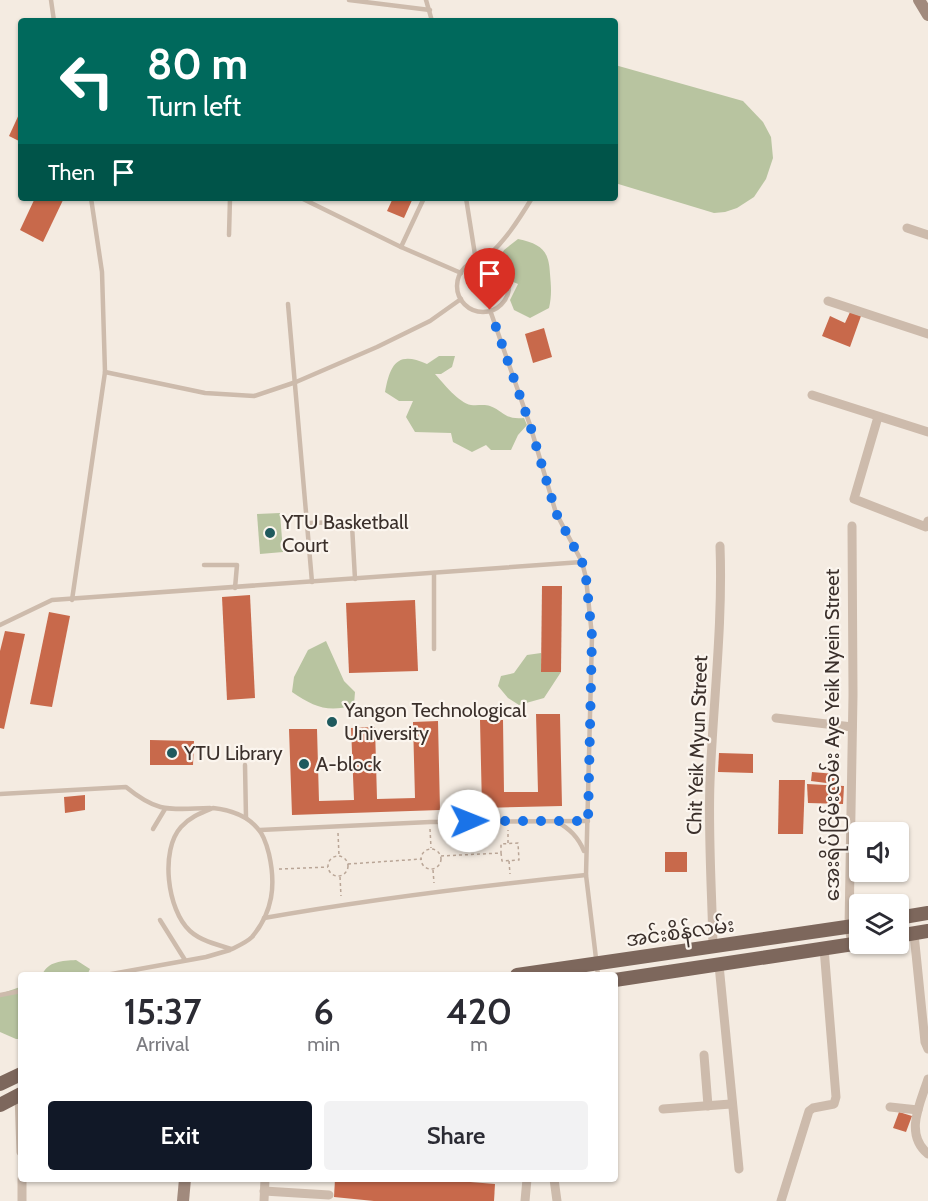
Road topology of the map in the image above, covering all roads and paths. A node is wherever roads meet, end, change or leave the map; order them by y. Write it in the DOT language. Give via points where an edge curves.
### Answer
graph roads {
  1 [pos="51,0"];
  2 [pos="349,0"];
  3 [pos="426,0"];
  4 [pos="919,0"];
  5 [pos="430,10"];
  6 [pos="928,15"];
  7 [pos="54,18"];
  8 [pos="431,18"];
  9 [pos="91,201"];
  10 [pos="230,201"];
  11 [pos="308,201"];
  12 [pos="423,201"];
  13 [pos="466,201"];
  14 [pos="530,201"];
  15 [pos="907,228"];
  16 [pos="229,235"];
  17 [pos="928,235"];
  18 [pos="401,247"];
  19 [pos="483,260"];
  20 [pos="476,261"];
  21 [pos="461,273"];
  22 [pos="461,299"];
  23 [pos="828,301"];
  24 [pos="288,304"];
  25 [pos="490,310"];
  26 [pos="928,334"];
  27 [pos="105,372"];
  28 [pos="296,382"];
  29 [pos="813,395"];
  30 [pos="878,417"];
  31 [pos="928,432"];
  32 [pos="307,523"];
  33 [pos="927,524"];
  34 [pos="852,526"];
  35 [pos="720,546"];
  36 [pos="582,562"];
  37 [pos="204,565"];
  38 [pos="434,573"];
  39 [pos="355,579"];
  40 [pos="312,582"];
  41 [pos="235,588"];
  42 [pos="72,600"];
  43 [pos="0,625"];
  44 [pos="434,649"];
  45 [pos="776,718"];
  46 [pos="852,727"];
  47 [pos="245,765"];
  48 [pos="0,794"];
  49 [pos="213,808"];
  50 [pos="165,809"];
  51 [pos="246,818"];
  52 [pos="508,820"];
  53 [pos="556,821"];
  54 [pos="588,821"];
  55 [pos="430,822"];
  56 [pos="338,826"];
  57 [pos="153,829"];
  58 [pos="260,830"];
  59 [pos="508,844"];
  60 [pos="431,849"];
  61 [pos="501,853"];
  62 [pos="586,854"];
  63 [pos="339,856"];
  64 [pos="441,856"];
  65 [pos="422,859"];
  66 [pos="509,860"];
  67 [pos="348,864"];
  68 [pos="328,867"];
  69 [pos="273,869"];
  70 [pos="433,869"];
  71 [pos="586,875"];
  72 [pos="340,876"];
  73 [pos="511,882"];
  74 [pos="435,892"];
  75 [pos="854,894"];
  76 [pos="342,904"];
  77 [pos="928,913"];
  78 [pos="909,916"];
  79 [pos="264,918"];
  80 [pos="160,920"];
  81 [pos="849,927"];
  82 [pos="921,932"];
  83 [pos="849,944"];
  84 [pos="713,946"];
  85 [pos="824,948"];
  86 [pos="232,949"];
  87 [pos="185,960"];
  88 [pos="719,965"];
  89 [pos="597,970"];
  90 [pos="122,972"];
  91 [pos="565,972"];
  92 [pos="618,980"];
  93 [pos="18,992"];
  94 [pos="0,995"];
  95 [pos="928,1049"];
  96 [pos="704,1055"];
  97 [pos="18,1075"];
  98 [pos="928,1079"];
  99 [pos="0,1084"];
  100 [pos="18,1095"];
  101 [pos="731,1104"];
  102 [pos="0,1105"];
  103 [pos="708,1106"];
  104 [pos="890,1107"];
  105 [pos="663,1109"];
  106 [pos="918,1110"];
  107 [pos="928,1154"];
  108 [pos="739,1169"];
  109 [pos="22,1182"];
  110 [pos="185,1182"];
  111 [pos="527,1182"];
  112 [pos="555,1182"];
  113 [pos="329,1195"];
  114 [pos="264,1196"];
  115 [pos="22,1201"];
  116 [pos="183,1201"];
  117 [pos="525,1201"];
  118 [pos="556,1201"];
  119 [pos="781,1201"];
  1 -- 7 [label="lane"];
  2 -- 5 [label="lane"];
  3 -- 5 [label="lane"];
  4 -- 6 [label="main road"];
  5 -- 8 [label="lane"];
  9 -- 27 [label="lane" via="102,272"];
  10 -- 16 [label="lane"];
  11 -- 18 [label="lane"];
  12 -- 18 [label="lane"];
  13 -- 20 [label="lane"];
  14 -- 19 [label="lane" via="503,241"];
  15 -- 17 [label="street"];
  18 -- 21 [label="lane"];
  19 -- 20 [label="lane"];
  19 -- 25 [label="lane" via="496,263 508,279 506,298"];
  20 -- 21 [label="lane"];
  21 -- 22 [label="lane"];
  22 -- 25 [label="lane" via="477,311"];
  22 -- 28 [label="lane" via="419,326"];
  23 -- 26 [label="street"];
  24 -- 28 [label="lane"];
  25 -- 36 [label="lane" via="556,513"];
  27 -- 28 [label="lane" via="205,393 244,396"];
  27 -- 42 [label="lane"];
  28 -- 32 [label="lane"];
  29 -- 30 [label="street"];
  30 -- 31 [label="street"];
  30 -- 33 [label="street" via="854,499"];
  32 -- 39 [label="lane" via="352,525"];
  32 -- 40 [label="lane"];
  34 -- 46 [label="street, အေးရိပ်ငြိမ်းလမ်း Aye Yeik Nyein Street"];
  35 -- 84 [label="street, Chit Yeik Myun Street" via="720,630 710,783"];
  36 -- 38 [label="lane"];
  36 -- 54 [label="lane" via="592,636"];
  37 -- 41 [label="lane" via="237,565"];
  38 -- 39 [label="lane"];
  38 -- 44 [label="lane"];
  39 -- 40 [label="lane"];
  40 -- 41 [label="lane"];
  41 -- 42 [label="lane"];
  42 -- 43 [label="lane" via="52,600"];
  45 -- 46 [label="street"];
  46 -- 75 [label="street, အေးရိပ်ငြိမ်းလမ်း Aye Yeik Nyein Street"];
  47 -- 51 [label="lane"];
  48 -- 50 [label="lane" via="126,787"];
  49 -- 50 [label="lane"];
  49 -- 51 [label="lane" via="230,810"];
  49 -- 86 [label="lane" via="193,816 180,828 172,844 168,880 174,908 189,930"];
  50 -- 57 [label="lane"];
  51 -- 58 [label="lane"];
  52 -- 53 [label="lane"];
  52 -- 55 [label="lane"];
  52 -- 59 [label="path"];
  53 -- 54 [label="lane"];
  53 -- 62 [label="lane" via="579,840"];
  54 -- 62 [label="lane"];
  55 -- 56 [label="lane"];
  55 -- 60 [label="path"];
  56 -- 58 [label="lane"];
  56 -- 63 [label="path"];
  58 -- 69 [label="lane"];
  59 -- 61 [label="path" via="501,844"];
  59 -- 66 [label="path" via="518,843 519,851 519,860"];
  60 -- 64 [label="path"];
  60 -- 65 [label="path" via="425,851"];
  61 -- 64 [label="path"];
  61 -- 66 [label="path" via="502,861"];
  62 -- 71 [label="lane"];
  63 -- 67 [label="path"];
  63 -- 68 [label="path" via="330,860"];
  64 -- 70 [label="path"];
  65 -- 67 [label="path"];
  65 -- 70 [label="path" via="424,866"];
  66 -- 73 [label="path"];
  67 -- 72 [label="path"];
  68 -- 69 [label="path"];
  68 -- 72 [label="path" via="333,875"];
  69 -- 79 [label="lane" via="271,904"];
  70 -- 74 [label="path"];
  71 -- 73 [label="lane"];
  71 -- 89 [label="lane"];
  72 -- 76 [label="path"];
  73 -- 74 [label="lane"];
  74 -- 76 [label="lane"];
  76 -- 79 [label="lane"];
  77 -- 78 [label="main road"];
  79 -- 86 [label="lane" via="251,938"];
  80 -- 87 [label="lane"];
  81 -- 84 [label="main road, အင်းစိန်လမ်း"];
  82 -- 95 [label="street"];
  83 -- 85 [label="main road, အင်းစိန်လမ်း"];
  84 -- 89 [label="main road, အင်းစိန်လမ်း"];
  85 -- 88 [label="main road, အင်းစိန်လမ်း"];
  85 -- 119 [label="street" via="837,1096 834,1104 809,1111"];
  86 -- 87 [label="lane"];
  87 -- 90 [label="lane"];
  88 -- 92 [label="main road, အင်းစိန်လမ်း"];
  88 -- 101 [label="street"];
  89 -- 91 [label="main road, အင်းစိန်လမ်း"];
  93 -- 94 [label="lane"];
  96 -- 103 [label="street"];
  97 -- 99 [label="main road"];
  98 -- 106 [label="street"];
  100 -- 102 [label="main road"];
  101 -- 103 [label="street"];
  101 -- 108 [label="street"];
  103 -- 105 [label="street"];
  104 -- 106 [label="street"];
  106 -- 107 [label="street" via="913,1127 920,1147"];
  109 -- 115 [label="street"];
  110 -- 116 [label="main road"];
  111 -- 117 [label="street"];
  112 -- 118 [label="street"];
  113 -- 114 [label="street"];
}
